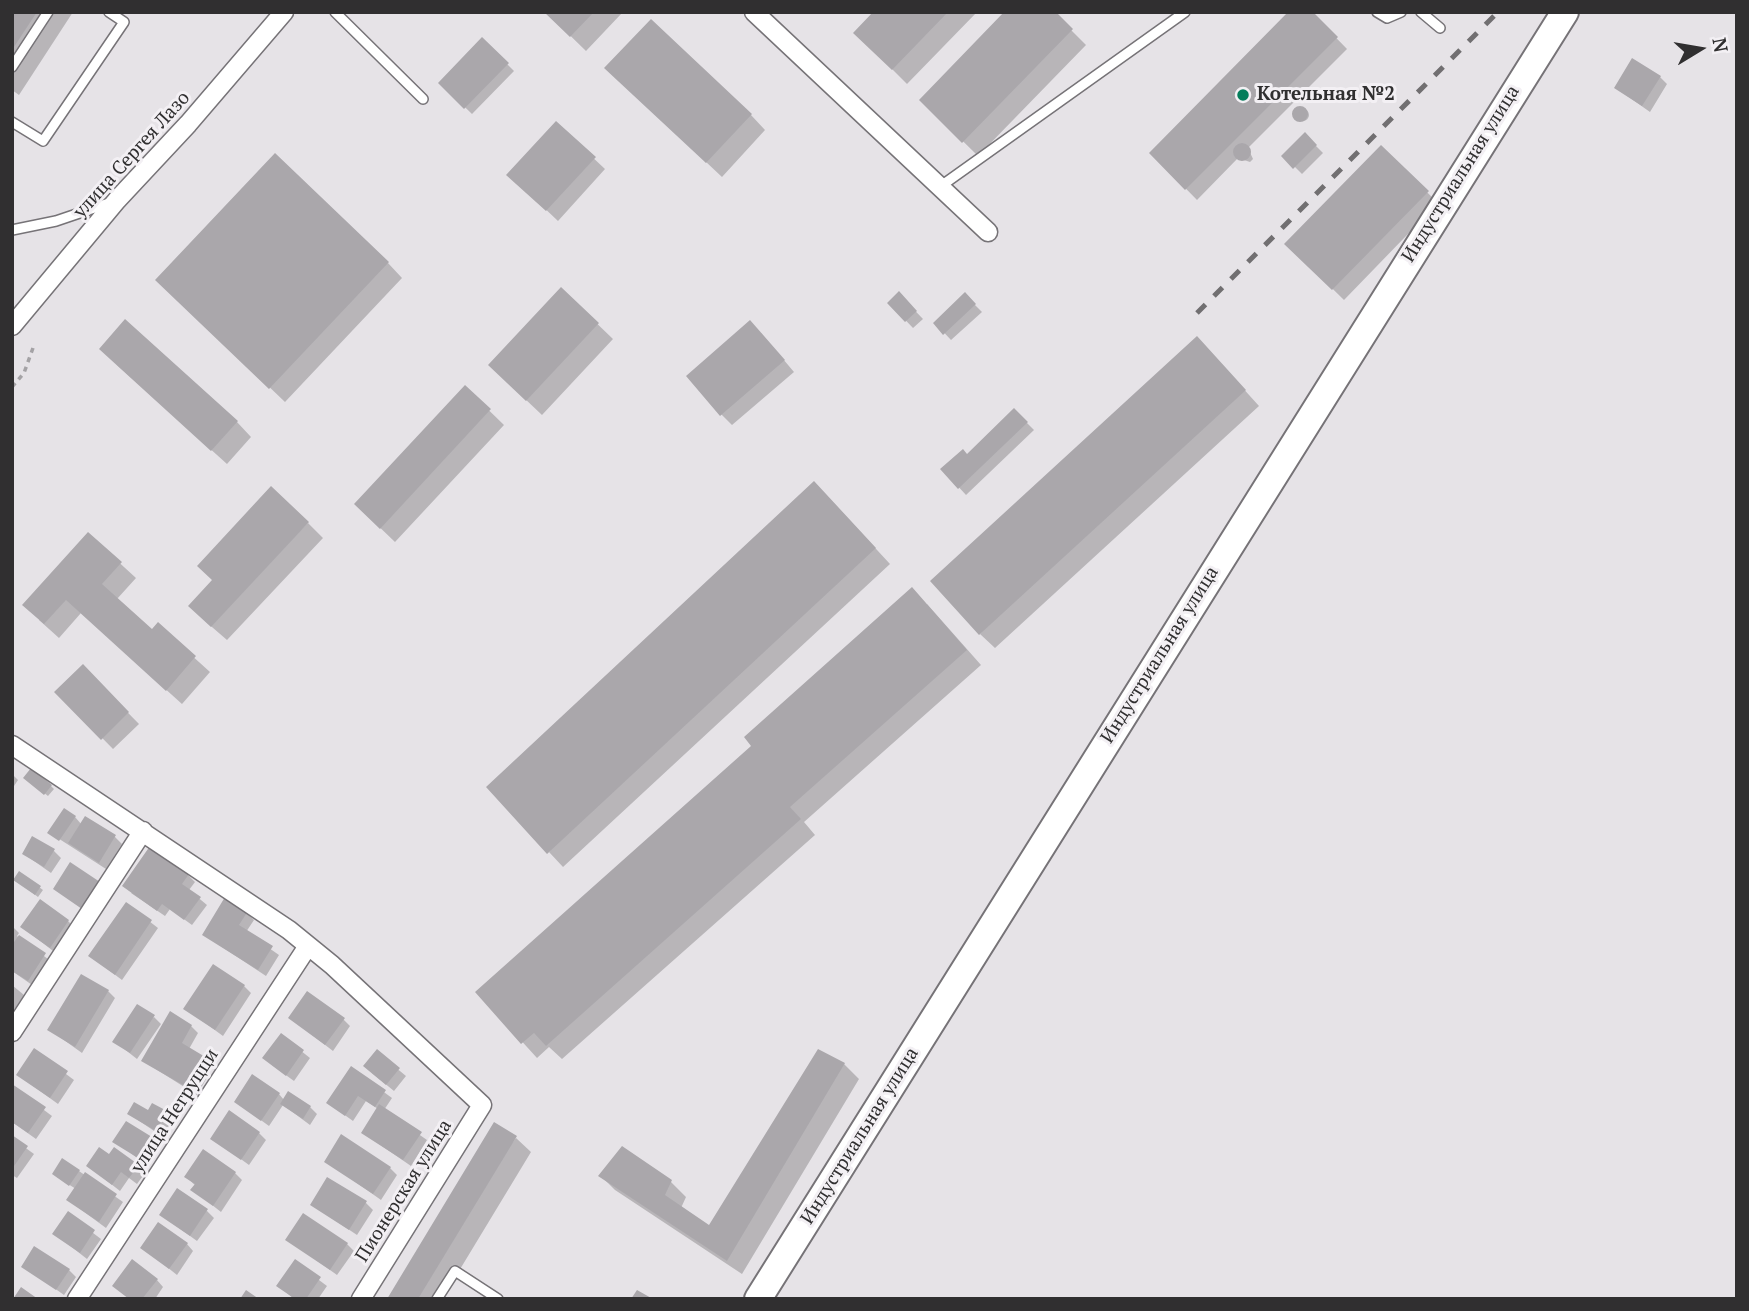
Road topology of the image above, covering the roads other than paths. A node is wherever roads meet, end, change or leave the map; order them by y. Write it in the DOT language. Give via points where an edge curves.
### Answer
graph roads {
  1 [pos="48,12"];
  2 [pos="109,12"];
  3 [pos="284,12"];
  4 [pos="335,12"];
  5 [pos="754,12"];
  6 [pos="1185,12"];
  7 [pos="1377,12"];
  8 [pos="1401,12"];
  9 [pos="1421,12"];
  10 [pos="1565,12"];
  11 [pos="1440,28"];
  12 [pos="12,67"];
  13 [pos="423,99"];
  14 [pos="12,121"];
  15 [pos="941,186"];
  16 [pos="117,200"];
  17 [pos="12,230"];
  18 [pos="988,232"];
  19 [pos="12,326"];
  20 [pos="12,745"];
  21 [pos="143,831"];
  22 [pos="308,946"];
  23 [pos="12,1032"];
  24 [pos="77,1299"];
  25 [pos="361,1299"];
  26 [pos="437,1299"];
  27 [pos="498,1299"];
  28 [pos="758,1299"];
  1 -- 12 [label="lane"];
  2 -- 14 [label="lane" via="124,22 43,141"];
  3 -- 16 [label="street, улица Сергея Лазо"];
  4 -- 13 [label="lane"];
  5 -- 15 [label="street"];
  6 -- 15 [label="lane"];
  7 -- 8 [label="lane" via="1387,18"];
  9 -- 11 [label="lane"];
  10 -- 28 [label="main road, Индустриальная улица"];
  15 -- 18 [label="street"];
  16 -- 17 [label="lane"];
  16 -- 19 [label="street, улица Сергея Лазо"];
  20 -- 21 [label="street"];
  21 -- 22 [label="street"];
  21 -- 23 [label="street"];
  22 -- 24 [label="street, улица Негруцци"];
  22 -- 25 [label="street, Пионерская улица" via="482,1105"];
  26 -- 27 [label="lane" via="455,1271"];
}
